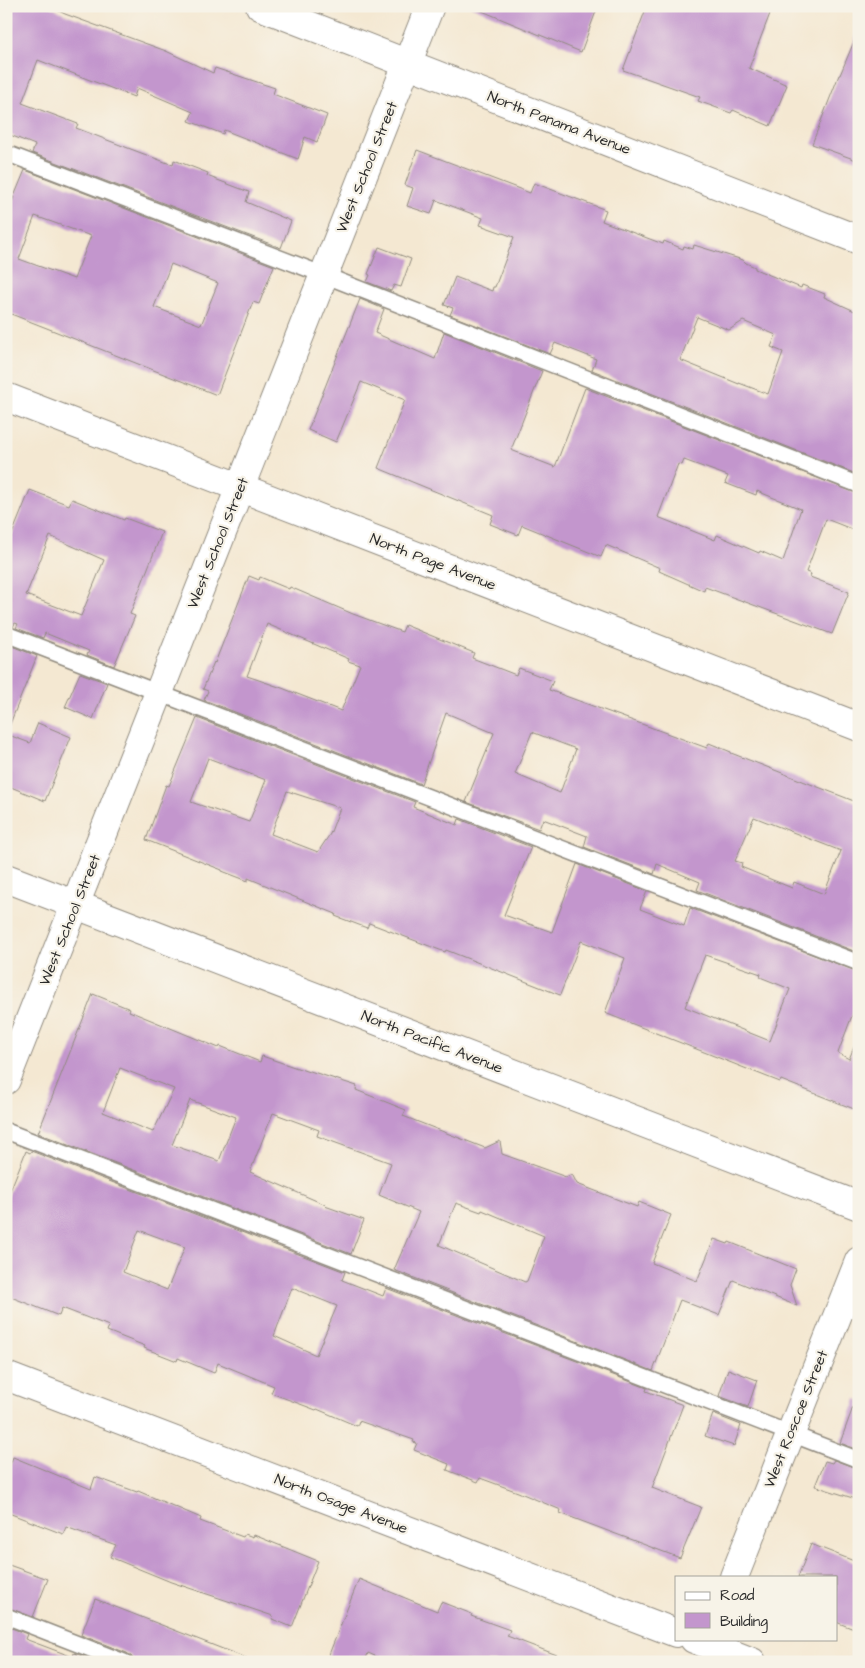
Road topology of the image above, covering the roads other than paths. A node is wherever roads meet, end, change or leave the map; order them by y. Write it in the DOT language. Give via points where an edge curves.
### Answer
graph roads {
  1 [pos="260,6"];
  2 [pos="430,6"];
  3 [pos="407,64"];
  4 [pos="6,153"];
  5 [pos="859,240"];
  6 [pos="324,275"];
  7 [pos="6,397"];
  8 [pos="859,485"];
  9 [pos="240,488"];
  10 [pos="6,634"];
  11 [pos="159,693"];
  12 [pos="859,727"];
  13 [pos="6,878"];
  14 [pos="76,905"];
  15 [pos="859,963"];
  16 [pos="6,1080"];
  17 [pos="6,1131"];
  18 [pos="859,1206"];
  19 [pos="859,1261"];
  20 [pos="6,1376"];
  21 [pos="790,1434"];
  22 [pos="859,1460"];
  23 [pos="734,1576"];
  24 [pos="6,1616"];
  25 [pos="675,1633"];
  26 [pos="703,1646"];
  27 [pos="124,1662"];
  28 [pos="752,1662"];
  1 -- 3 [label="street, North Panama Avenue"];
  2 -- 3 [label="street, West School Street"];
  3 -- 5 [label="street, North Panama Avenue"];
  3 -- 6 [label="street, West School Street"];
  4 -- 6 [label="lane"];
  6 -- 8 [label="lane"];
  6 -- 9 [label="street, West School Street"];
  7 -- 9 [label="street, North Page Avenue"];
  9 -- 11 [label="street, West School Street"];
  9 -- 12 [label="street, North Page Avenue"];
  10 -- 11 [label="lane"];
  11 -- 14 [label="street, West School Street"];
  11 -- 15 [label="lane"];
  13 -- 14 [label="street, North Pacific Avenue"];
  14 -- 16 [label="street, West School Street"];
  14 -- 18 [label="street, North Pacific Avenue"];
  17 -- 21 [label="lane"];
  19 -- 21 [label="street, West Roscoe Street"];
  20 -- 25 [label="street, North Osage Avenue"];
  21 -- 22 [label="lane"];
  21 -- 23 [label="street, West Roscoe Street"];
  24 -- 27 [label="lane"];
  26 -- 28 [label="street"];
}
